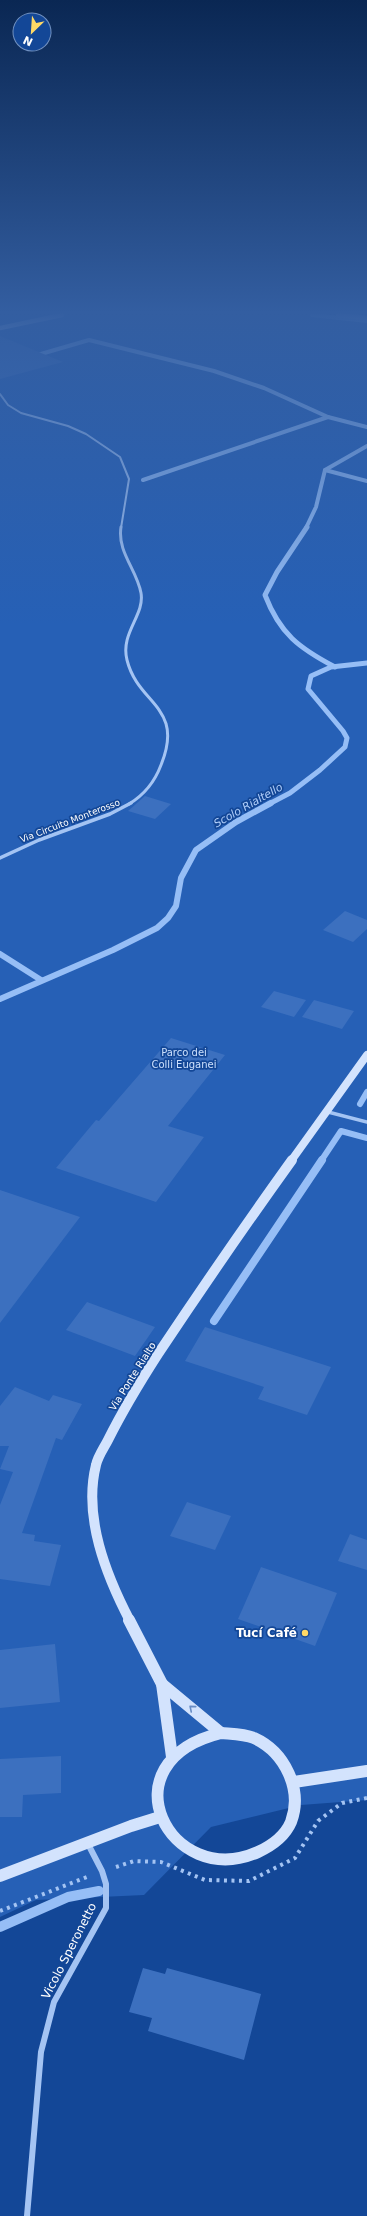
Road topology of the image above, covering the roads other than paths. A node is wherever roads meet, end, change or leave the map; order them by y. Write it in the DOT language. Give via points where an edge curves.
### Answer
graph roads {
  1 [pos="41,418"];
  2 [pos="0,858"];
  3 [pos="367,1055"];
  4 [pos="328,1112"];
  5 [pos="367,1122"];
  6 [pos="162,1684"];
  7 [pos="221,1733"];
  8 [pos="172,1757"];
  9 [pos="367,1771"];
  10 [pos="294,1782"];
  11 [pos="160,1817"];
  12 [pos="88,1843"];
  13 [pos="0,1876"];
  14 [pos="27,2216"];
  1 -- 2 [label="street, Via Circuito Monterosso" via="86,434 120,457 126,468 128,489 119,539 141,593 141,602 129,630 125,652 128,662 170,734 159,771 149,787 131,803 103,817 13,850"];
  3 -- 4 [label="main road, Via Ponte Rialto"];
  4 -- 5 [label="street"];
  4 -- 6 [label="main road, Via Ponte Rialto" via="232,1243 126,1403 96,1464 94,1522 102,1552 117,1596"];
  7 -- 6 [label="main road, Via Ponte Rialto, one-way"];
  6 -- 8 [label="main road, Via Ponte Rialto"];
  7 -- 8 [label="main road" via="202,1736 186,1744"];
  7 -- 10 [label="main road" via="240,1734 258,1740 274,1751 286,1765"];
  8 -- 11 [label="main road" via="162,1772 158,1790"];
  9 -- 10 [label="main road"];
  10 -- 11 [label="main road" via="292,1818 284,1834 270,1848 253,1856 233,1861 213,1859 194,1852 178,1841"];
  11 -- 12 [label="main road"];
  12 -- 13 [label="main road"];
  12 -- 14 [label="street, Vicolo Speronetto" via="106,1884 106,1908 54,2002 40,2052"];
}
